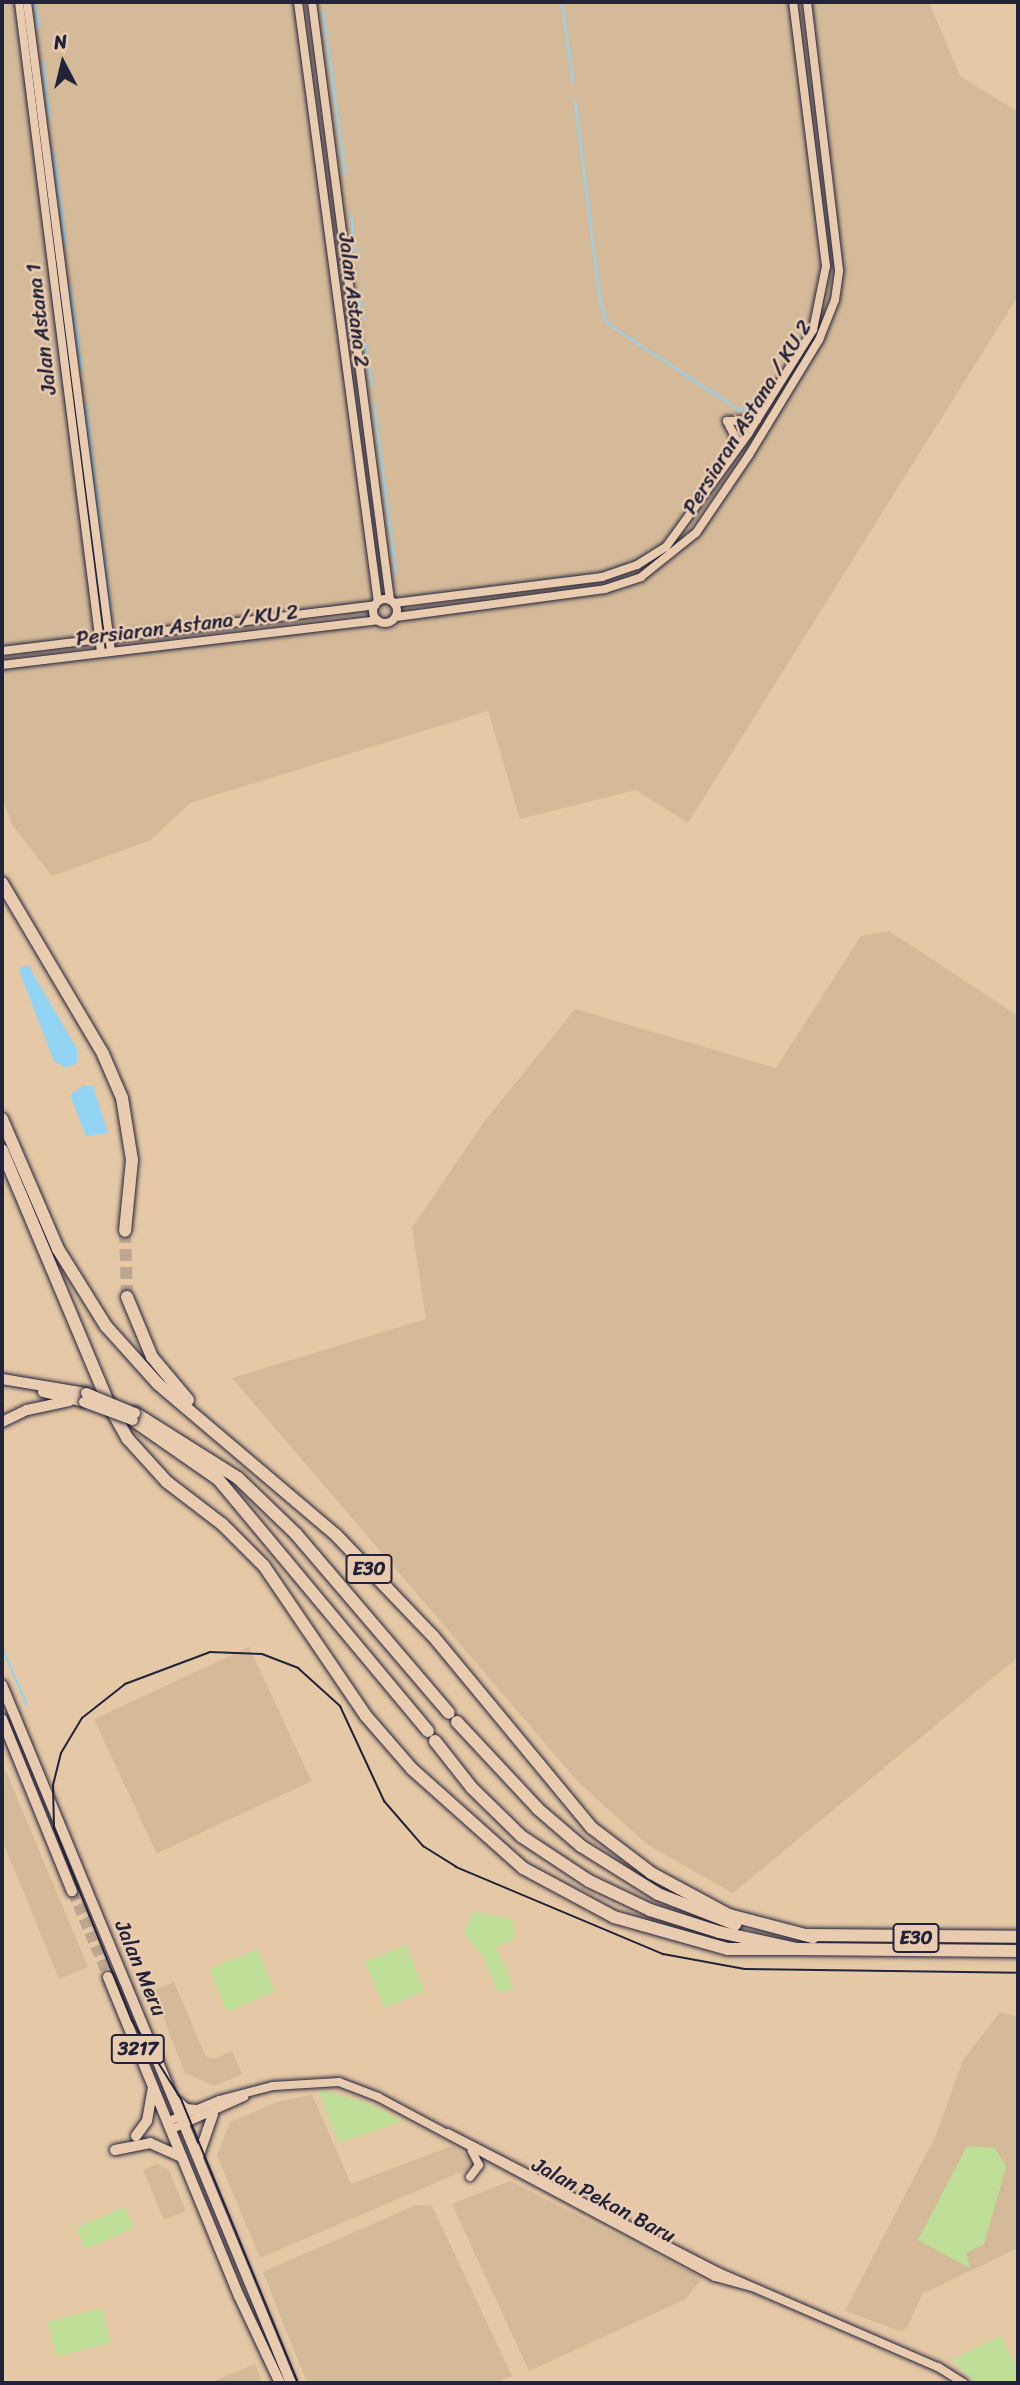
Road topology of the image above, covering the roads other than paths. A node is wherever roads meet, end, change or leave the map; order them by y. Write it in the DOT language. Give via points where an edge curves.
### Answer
graph roads {
  1 [pos="19,2"];
  2 [pos="27,2"];
  3 [pos="298,2"];
  4 [pos="312,2"];
  5 [pos="793,2"];
  6 [pos="807,2"];
  7 [pos="349,299"];
  8 [pos="344,364"];
  9 [pos="794,383"];
  10 [pos="757,420"];
  11 [pos="364,426"];
  12 [pos="748,434"];
  13 [pos="734,454"];
  14 [pos="712,510"];
  15 [pos="392,602"];
  16 [pos="377,603"];
  17 [pos="396,617"];
  18 [pos="377,620"];
  19 [pos="104,638"];
  20 [pos="2,651"];
  21 [pos="111,651"];
  22 [pos="101,652"];
  23 [pos="2,665"];
  24 [pos="2,883"];
  25 [pos="2,1119"];
  26 [pos="2,1150"];
  27 [pos="2,1167"];
  28 [pos="14,1180"];
  29 [pos="125,1231"];
  30 [pos="127,1297"];
  31 [pos="2,1379"];
  32 [pos="2,1386"];
  33 [pos="63,1388"];
  34 [pos="83,1399"];
  35 [pos="134,1417"];
  36 [pos="2,1422"];
  37 [pos="243,1455"];
  38 [pos="2,1685"];
  39 [pos="2,1719"];
  40 [pos="72,1891"];
  41 [pos="813,1937"];
  42 [pos="1018,1937"];
  43 [pos="797,1950"];
  44 [pos="1018,1951"];
  45 [pos="108,1977"];
  46 [pos="153,2083"];
  47 [pos="253,2092"];
  48 [pos="175,2099"];
  49 [pos="197,2110"];
  50 [pos="214,2114"];
  51 [pos="183,2120"];
  52 [pos="171,2125"];
  53 [pos="444,2132"];
  54 [pos="136,2136"];
  55 [pos="470,2149"];
  56 [pos="115,2150"];
  57 [pos="199,2155"];
  58 [pos="470,2177"];
  59 [pos="196,2188"];
  60 [pos="247,2272"];
  61 [pos="752,2287"];
  62 [pos="268,2358"];
  63 [pos="280,2383"];
  64 [pos="291,2383"];
  65 [pos="964,2383"];
  1 -- 19 [label="street, Jalan Astana 1"];
  2 -- 19 [label="street, Jalan Astana 1"];
  3 -- 8 [label="street, Jalan Astana 2"];
  4 -- 7 [label="street, Jalan Astana 2"];
  5 -- 10 [label="street, Persiaran Astana / KU 2" via="826,266 813,330"];
  6 -- 9 [label="street, Persiaran Astana / KU 2" via="839,270 835,300"];
  7 -- 8 [label="street" via="351,352"];
  7 -- 11 [label="street, Jalan Astana 2"];
  8 -- 11 [label="street" via="354,377"];
  8 -- 16 [label="street, Jalan Astana 2"];
  9 -- 12 [label="street" via="757,432"];
  9 -- 14 [label="street, Persiaran Astana / KU 2"];
  10 -- 12 [label="street, Persiaran Astana / KU 2"];
  10 -- 13 [label="street" via="727,421 736,439"];
  11 -- 15 [label="street, Jalan Astana 2"];
  12 -- 13 [label="street, Persiaran Astana / KU 2"];
  12 -- 14 [label="street" via="748,449"];
  13 -- 15 [label="street, Persiaran Astana / KU 2" via="666,547 637,565 602,577"];
  14 -- 17 [label="street, Persiaran Astana / KU 2" via="671,558 641,577 605,589"];
  15 -- 16 [label="street, Persiaran Astana / KU 2"];
  15 -- 17 [label="street, Jalan Astana 2"];
  16 -- 18 [label="street, Jalan Astana 2"];
  16 -- 19 [label="street, Persiaran Astana / KU 2"];
  17 -- 18 [label="street, Persiaran Astana / KU 2" via="387,623"];
  18 -- 21 [label="street, Persiaran Astana / KU 2"];
  19 -- 20 [label="street, Persiaran Astana / KU 2"];
  19 -- 21 [label="street, Jalan Astana 1"];
  19 -- 22 [label="street, Jalan Astana 1"];
  21 -- 22 [label="street, Persiaran Astana / KU 2"];
  22 -- 23 [label="street, Persiaran Astana / KU 2"];
  24 -- 29 [label="highway" via="103,1054 122,1098 132,1160"];
  25 -- 37 [label="highway, E30" via="58,1249 106,1326 158,1384"];
  26 -- 28 [label="highway, E30"];
  27 -- 28 [label="highway"];
  28 -- 43 [label="highway, E30" via="110,1407 128,1439 167,1482 222,1524 264,1566 366,1716 440,1798 523,1868 614,1917 728,1949"];
  30 -- 37 [label="highway" via="136,1328 163,1372"];
  31 -- 33 [label="highway"];
  32 -- 33 [label="highway"];
  32 -- 34 [label="highway"];
  33 -- 34 [label="highway"];
  34 -- 35 [label="highway, bridge"];
  34 -- 36 [label="highway" via="43,1405"];
  35 -- 41 [label="highway, E30" via="238,1478 296,1534 538,1809 624,1877 717,1919"];
  35 -- 43 [label="highway, E30" via="218,1479 472,1788 522,1836 589,1881 685,1923"];
  37 -- 41 [label="highway, E30" via="336,1535 433,1636 562,1795 620,1852 729,1915"];
  38 -- 48 [label="highway, Jalan Meru / 3217"];
  39 -- 40 [label="highway"];
  41 -- 42 [label="highway, E30"];
  43 -- 44 [label="highway, E30"];
  45 -- 46 [label="highway, Jalan Meru / 3217"];
  46 -- 52 [label="highway, Jalan Meru / 3217"];
  46 -- 54 [label="highway" via="147,2121"];
  47 -- 49 [label="street, Jalan Pekan Baru"];
  47 -- 50 [label="street, Jalan Pekan Baru"];
  47 -- 53 [label="street, Jalan Pekan Baru" via="293,2083 339,2082"];
  48 -- 49 [label="highway" via="186,2109"];
  48 -- 51 [label="highway, Jalan Meru / 3217"];
  49 -- 51 [label="street, Jalan Pekan Baru"];
  50 -- 51 [label="street, Jalan Pekan Baru"];
  50 -- 57 [label="highway"];
  51 -- 52 [label="street, Jalan Pekan Baru"];
  51 -- 57 [label="highway, Jalan Meru / 3217"];
  52 -- 59 [label="highway, Jalan Meru / 3217"];
  53 -- 55 [label="street, Jalan Pekan Baru"];
  53 -- 61 [label="street, Jalan Pekan Baru"];
  55 -- 58 [label="street" via="479,2165"];
  55 -- 61 [label="street, Jalan Pekan Baru" via="715,2277"];
  56 -- 59 [label="highway" via="145,2143 172,2149 185,2160"];
  57 -- 60 [label="highway, Jalan Meru / 3217"];
  59 -- 62 [label="highway, Jalan Meru / 3217"];
  60 -- 62 [label="highway" via="243,2288"];
  60 -- 64 [label="highway, Jalan Meru / 3217"];
  61 -- 65 [label="street, Jalan Pekan Baru" via="938,2367"];
  62 -- 63 [label="highway, Jalan Meru / 3217"];
}
